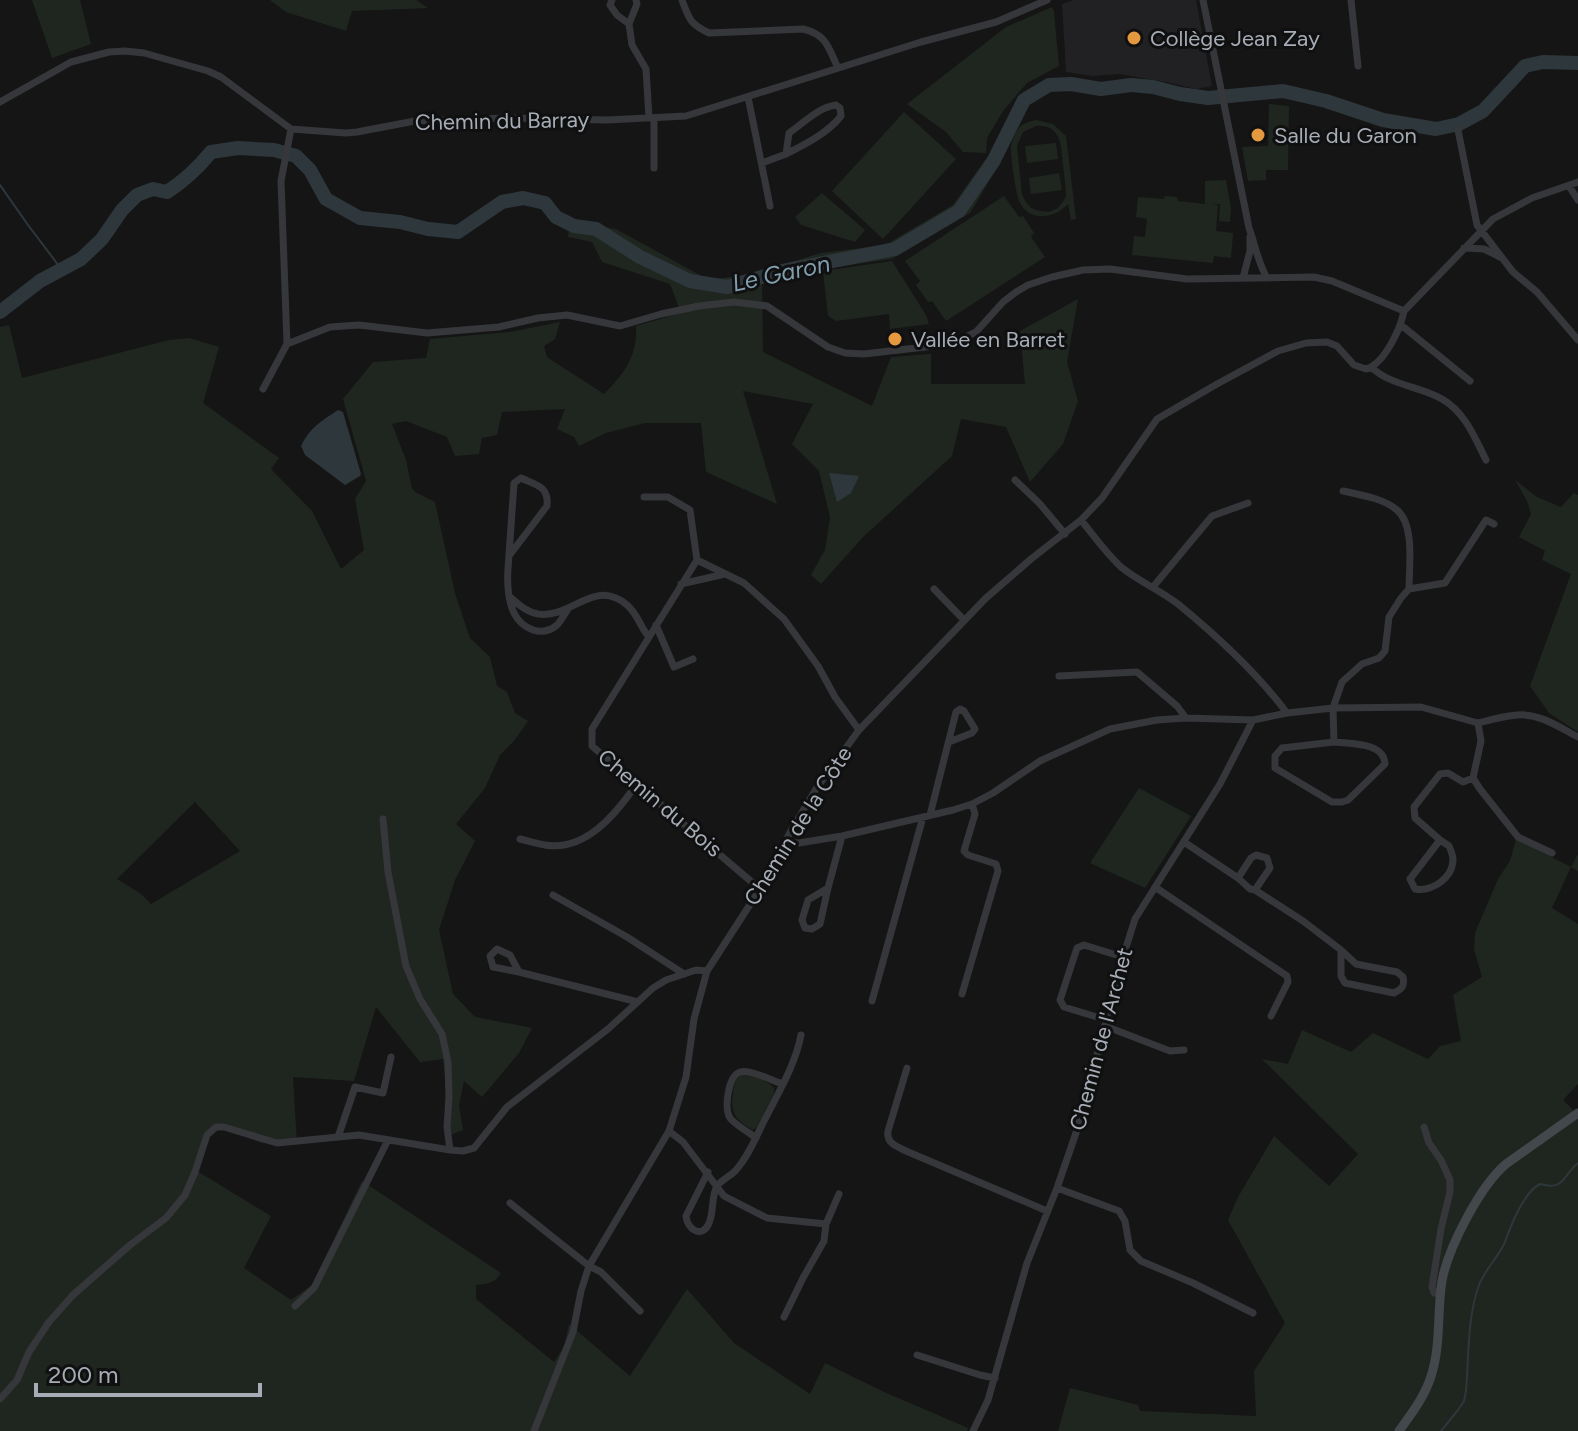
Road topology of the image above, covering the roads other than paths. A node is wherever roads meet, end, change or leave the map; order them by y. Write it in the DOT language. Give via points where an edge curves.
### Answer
graph roads {
  1 [pos="612,0"];
  2 [pos="636,0"];
  3 [pos="682,0"];
  4 [pos="1047,0"];
  5 [pos="1205,0"];
  6 [pos="1351,0"];
  7 [pos="629,24"];
  8 [pos="1358,66"];
  9 [pos="838,68"];
  10 [pos="748,97"];
  11 [pos="0,102"];
  12 [pos="652,118"];
  13 [pos="291,129"];
  14 [pos="1458,130"];
  15 [pos="786,154"];
  16 [pos="762,163"];
  17 [pos="654,168"];
  18 [pos="1578,182"];
  19 [pos="1569,186"];
  20 [pos="1578,200"];
  21 [pos="770,206"];
  22 [pos="1249,228"];
  23 [pos="1481,230"];
  24 [pos="1464,248"];
  25 [pos="1484,249"];
  26 [pos="1500,257"];
  27 [pos="1243,278"];
  28 [pos="1267,278"];
  29 [pos="1404,311"];
  30 [pos="1401,325"];
  31 [pos="1578,340"];
  32 [pos="287,344"];
  33 [pos="1371,367"];
  34 [pos="1470,381"];
  35 [pos="263,389"];
  36 [pos="1486,460"];
  37 [pos="1015,480"];
  38 [pos="1343,491"];
  39 [pos="644,497"];
  40 [pos="1248,503"];
  41 [pos="1081,520"];
  42 [pos="1494,524"];
  43 [pos="1065,534"];
  44 [pos="509,556"];
  45 [pos="697,560"];
  46 [pos="726,573"];
  47 [pos="681,584"];
  48 [pos="1153,587"];
  49 [pos="934,589"];
  50 [pos="1409,589"];
  51 [pos="511,598"];
  52 [pos="568,609"];
  53 [pos="964,620"];
  54 [pos="656,625"];
  55 [pos="648,636"];
  56 [pos="693,659"];
  57 [pos="1059,676"];
  58 [pos="1333,708"];
  59 [pos="1287,713"];
  60 [pos="1186,718"];
  61 [pos="1253,720"];
  62 [pos="1478,723"];
  63 [pos="859,730"];
  64 [pos="1578,737"];
  65 [pos="949,742"];
  66 [pos="1334,742"];
  67 [pos="1473,778"];
  68 [pos="636,785"];
  69 [pos="972,804"];
  70 [pos="927,816"];
  71 [pos="383,819"];
  72 [pos="842,836"];
  73 [pos="520,839"];
  74 [pos="1440,840"];
  75 [pos="785,842"];
  76 [pos="1184,842"];
  77 [pos="1552,853"];
  78 [pos="1238,878"];
  79 [pos="1155,887"];
  80 [pos="828,888"];
  81 [pos="760,889"];
  82 [pos="1255,890"];
  83 [pos="553,895"];
  84 [pos="1341,950"];
  85 [pos="1123,957"];
  86 [pos="707,971"];
  87 [pos="519,972"];
  88 [pos="684,974"];
  89 [pos="962,994"];
  90 [pos="872,1001"];
  91 [pos="638,1002"];
  92 [pos="1271,1016"];
  93 [pos="1106,1023"];
  94 [pos="801,1035"];
  95 [pos="1184,1050"];
  96 [pos="391,1057"];
  97 [pos="907,1068"];
  98 [pos="783,1084"];
  99 [pos="1578,1113"];
  100 [pos="1424,1127"];
  101 [pos="669,1131"];
  102 [pos="338,1137"];
  103 [pos="756,1138"];
  104 [pos="388,1140"];
  105 [pos="450,1150"];
  106 [pos="708,1172"];
  107 [pos="717,1186"];
  108 [pos="1057,1188"];
  109 [pos="839,1194"];
  110 [pos="510,1203"];
  111 [pos="1047,1211"];
  112 [pos="826,1224"];
  113 [pos="589,1266"];
  114 [pos="1441,1294"];
  115 [pos="295,1306"];
  116 [pos="640,1311"];
  117 [pos="1253,1313"];
  118 [pos="784,1317"];
  119 [pos="917,1355"];
  120 [pos="995,1378"];
  121 [pos="0,1399"];
  122 [pos="534,1431"];
  123 [pos="973,1431"];
  124 [pos="1399,1431"];
  1 -- 7 [label="street" via="617,15"];
  2 -- 7 [label="street"];
  3 -- 9 [label="street" via="689,19 709,33 816,32"];
  4 -- 9 [label="street, Chemin du Barray" via="996,22"];
  5 -- 22 [label="street"];
  6 -- 8 [label="street"];
  7 -- 12 [label="street" via="632,45 646,69"];
  9 -- 10 [label="street, Chemin du Barray"];
  10 -- 12 [label="street, Chemin du Barray" via="686,116"];
  10 -- 16 [label="street"];
  11 -- 13 [label="street" via="71,62 125,51 221,77"];
  12 -- 13 [label="street, Chemin du Barray" via="415,121 346,133"];
  12 -- 17 [label="street"];
  13 -- 32 [label="street" via="281,181"];
  14 -- 23 [label="street"];
  15 -- 15 [label="street" via="789,133 828,106 840,108 837,122"];
  15 -- 16 [label="street"];
  16 -- 21 [label="street"];
  18 -- 19 [label="street"];
  19 -- 20 [label="street"];
  19 -- 23 [label="street" via="1511,208"];
  22 -- 27 [label="street"];
  22 -- 28 [label="street"];
  23 -- 24 [label="street"];
  23 -- 25 [label="street"];
  23 -- 26 [label="street"];
  24 -- 25 [label="street"];
  24 -- 29 [label="street"];
  25 -- 26 [label="street"];
  26 -- 31 [label="street"];
  27 -- 28 [label="street"];
  27 -- 32 [label="street" via="1083,270 1028,285 1003,302 976,332 951,344 864,354 828,347 767,306 734,302 620,326 567,315 427,333 359,325 330,327"];
  28 -- 29 [label="street" via="1332,281"];
  29 -- 30 [label="street"];
  30 -- 33 [label="street"];
  30 -- 34 [label="street"];
  32 -- 35 [label="street"];
  33 -- 36 [label="street" via="1443,399 1468,422"];
  33 -- 41 [label="street, Chemin de la Côte" via="1354,365 1327,342 1278,351 1157,419"];
  37 -- 43 [label="street"];
  38 -- 50 [label="street" via="1400,511 1408,525"];
  39 -- 45 [label="street" via="668,497 690,510"];
  40 -- 48 [label="street" via="1212,516"];
  41 -- 43 [label="street, Chemin de la Côte"];
  41 -- 48 [label="street" via="1123,569"];
  42 -- 50 [label="street" via="1486,520 1445,583"];
  43 -- 53 [label="street, Chemin de la Côte"];
  44 -- 44 [label="street" via="547,506 543,489 521,478 514,483"];
  44 -- 51 [label="street"];
  45 -- 46 [label="street"];
  45 -- 47 [label="street, Chemin du Bois"];
  46 -- 47 [label="street"];
  46 -- 63 [label="street" via="784,619"];
  47 -- 54 [label="street, Chemin du Bois"];
  48 -- 59 [label="street" via="1233,654"];
  49 -- 53 [label="street"];
  50 -- 58 [label="street" via="1389,617 1385,651 1342,682"];
  51 -- 52 [label="street" via="537,614"];
  51 -- 52 [label="street" via="514,615 540,632 559,624"];
  52 -- 55 [label="street" via="587,597 608,595 629,606"];
  53 -- 63 [label="street, Chemin de la Côte"];
  54 -- 55 [label="street, Chemin du Bois"];
  54 -- 56 [label="street" via="674,667"];
  55 -- 68 [label="street, Chemin du Bois" via="592,729 592,746"];
  57 -- 60 [label="street" via="1137,672"];
  58 -- 59 [label="street"];
  58 -- 62 [label="street" via="1421,707"];
  58 -- 66 [label="street"];
  59 -- 61 [label="street"];
  60 -- 61 [label="street"];
  60 -- 69 [label="street" via="1110,729 1040,761"];
  61 -- 76 [label="street, Chemin de l'Archet"];
  62 -- 64 [label="street" via="1529,715"];
  62 -- 67 [label="street" via="1481,741"];
  63 -- 75 [label="street, Chemin de la Côte"];
  65 -- 65 [label="street" via="956,712 960,709 975,729"];
  65 -- 70 [label="street"];
  66 -- 66 [label="street" via="1282,748 1275,768 1332,802 1348,800 1385,764 1384,757 1378,749"];
  67 -- 74 [label="street" via="1463,782 1440,774 1414,807 1415,818"];
  67 -- 77 [label="street" via="1518,837"];
  68 -- 73 [label="street" via="608,821 584,838 547,846"];
  68 -- 81 [label="street, Chemin du Bois"];
  69 -- 70 [label="street"];
  69 -- 89 [label="street" via="975,814 964,851 996,864 998,871"];
  70 -- 72 [label="street"];
  70 -- 90 [label="street"];
  71 -- 105 [label="street" via="406,966 442,1034 448,1062"];
  72 -- 75 [label="street"];
  72 -- 80 [label="street"];
  74 -- 74 [label="street" via="1410,879 1415,889 1438,885 1450,869 1449,846"];
  75 -- 81 [label="street, Chemin de la Côte"];
  76 -- 78 [label="street"];
  76 -- 79 [label="street, Chemin de l'Archet"];
  78 -- 82 [label="street"];
  78 -- 82 [label="street" via="1251,858 1263,855 1270,868"];
  79 -- 85 [label="street, Chemin de l'Archet" via="1135,919"];
  79 -- 92 [label="street" via="1287,976"];
  80 -- 80 [label="street" via="808,900 805,928 820,924"];
  81 -- 86 [label="street, Chemin de la Côte"];
  82 -- 84 [label="street"];
  83 -- 88 [label="street"];
  84 -- 84 [label="street" via="1345,983 1394,993 1401,989 1403,977 1397,972 1356,964"];
  85 -- 93 [label="street, Chemin de l'Archet"];
  85 -- 93 [label="street" via="1084,945 1077,948 1060,1000 1064,1007"];
  86 -- 88 [label="street"];
  86 -- 101 [label="street, Chemin de la Côte" via="686,1077"];
  87 -- 91 [label="street"];
  88 -- 91 [label="street" via="666,980"];
  91 -- 105 [label="street" via="507,1107 474,1148"];
  93 -- 95 [label="street" via="1170,1051"];
  93 -- 108 [label="street, Chemin de l'Archet"];
  94 -- 98 [label="street"];
  96 -- 102 [label="street" via="383,1093 355,1087"];
  97 -- 111 [label="street" via="889,1142"];
  98 -- 103 [label="street"];
  98 -- 103 [label="street" via="741,1071 730,1082 730,1118"];
  99 -- 114 [label="street" via="1514,1157 1487,1183 1450,1255"];
  100 -- 114 [label="street" via="1450,1180 1432,1287"];
  101 -- 106 [label="street"];
  101 -- 113 [label="street, Chemin de la Côte"];
  102 -- 104 [label="street"];
  102 -- 121 [label="street" via="277,1143 216,1127 207,1135 185,1195 166,1218 73,1295 49,1322 17,1380"];
  103 -- 107 [label="street" via="736,1170"];
  104 -- 105 [label="street"];
  104 -- 115 [label="street" via="314,1288"];
  106 -- 107 [label="street"];
  106 -- 107 [label="street" via="686,1216 691,1230 705,1230 709,1224"];
  107 -- 112 [label="street" via="724,1196 767,1218"];
  108 -- 111 [label="street, Chemin de l'Archet"];
  108 -- 117 [label="street" via="1119,1211 1137,1259"];
  109 -- 112 [label="street"];
  110 -- 113 [label="street"];
  111 -- 120 [label="street, Chemin de l'Archet"];
  112 -- 118 [label="street" via="824,1241"];
  113 -- 116 [label="street"];
  113 -- 122 [label="street, Chemin de la Côte" via="573,1332"];
  114 -- 124 [label="street" via="1432,1374"];
  119 -- 120 [label="street"];
  120 -- 123 [label="street, Chemin de l'Archet"];
}
